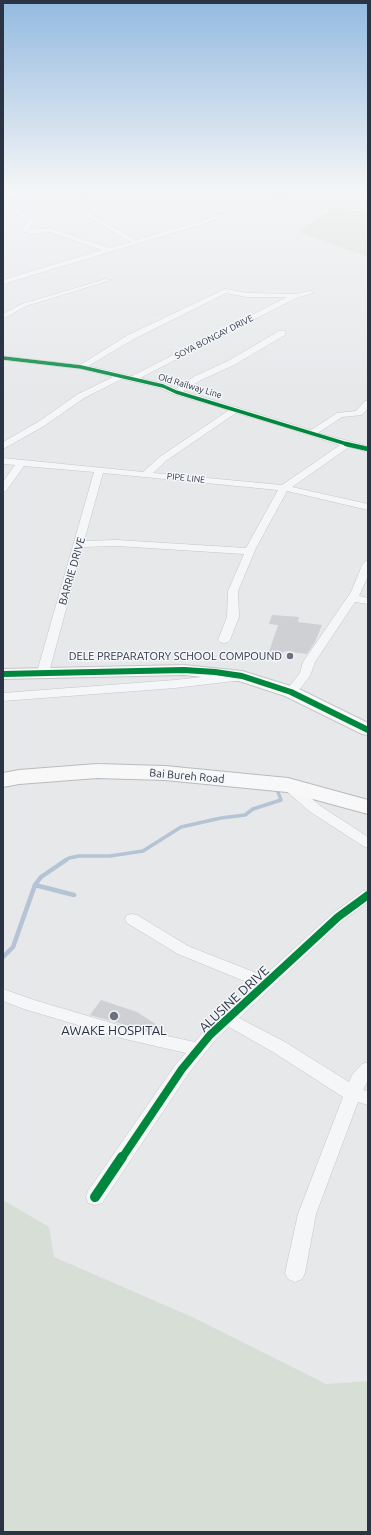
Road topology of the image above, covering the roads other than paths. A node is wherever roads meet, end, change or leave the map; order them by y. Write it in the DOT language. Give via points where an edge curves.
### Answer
graph roads {
  1 [pos="79,259"];
  2 [pos="108,280"];
  3 [pos="3,282"];
  4 [pos="310,293"];
  5 [pos="296,296"];
  6 [pos="3,317"];
  7 [pos="282,333"];
  8 [pos="3,358"];
  9 [pos="81,367"];
  10 [pos="121,376"];
  11 [pos="133,380"];
  12 [pos="176,392"];
  13 [pos="368,403"];
  14 [pos="236,409"];
  15 [pos="312,433"];
  16 [pos="348,444"];
  17 [pos="3,446"];
  18 [pos="368,449"];
  19 [pos="3,461"];
  20 [pos="22,462"];
  21 [pos="99,470"];
  22 [pos="146,474"];
  23 [pos="284,488"];
  24 [pos="3,489"];
  25 [pos="368,507"];
  26 [pos="80,544"];
  27 [pos="250,552"];
  28 [pos="368,563"];
  29 [pos="352,598"];
  30 [pos="368,601"];
  31 [pos="224,640"];
  32 [pos="43,672"];
  33 [pos="3,674"];
  34 [pos="242,676"];
  35 [pos="291,692"];
  36 [pos="3,697"];
  37 [pos="368,730"];
  38 [pos="3,768"];
  39 [pos="3,780"];
  40 [pos="288,785"];
  41 [pos="368,796"];
  42 [pos="368,807"];
  43 [pos="368,843"];
  44 [pos="368,895"];
  45 [pos="132,919"];
  46 [pos="266,983"];
  47 [pos="3,996"];
  48 [pos="228,1019"];
  49 [pos="198,1049"];
  50 [pos="368,1069"];
  51 [pos="361,1096"];
  52 [pos="95,1197"];
  53 [pos="295,1273"];
  1 -- 3 [label="street"];
  2 -- 6 [label="street" via="30,303"];
  4 -- 5 [label="street"];
  5 -- 9 [label="street" via="247,295 225,291 131,337"];
  5 -- 11 [label="street, SOYA BONGAY DRIVE"];
  7 -- 12 [label="street"];
  8 -- 9 [label="street, Old Railway Line"];
  9 -- 10 [label="street, Old Railway Line"];
  10 -- 11 [label="street, Old Railway Line"];
  10 -- 17 [label="street" via="81,396"];
  11 -- 12 [label="street, Old Railway Line" via="163,386"];
  12 -- 14 [label="street, Old Railway Line"];
  13 -- 15 [label="street" via="359,413 340,415"];
  14 -- 15 [label="street, Old Railway Line"];
  14 -- 22 [label="street" via="164,458"];
  15 -- 16 [label="street, Old Railway Line"];
  16 -- 18 [label="street, Old Railway Line"];
  16 -- 23 [label="street"];
  19 -- 20 [label="street, PIPE LINE"];
  20 -- 21 [label="street, PIPE LINE"];
  20 -- 24 [label="street"];
  21 -- 22 [label="street, PIPE LINE"];
  21 -- 26 [label="street, BARRIE DRIVE"];
  22 -- 23 [label="street, PIPE LINE"];
  23 -- 25 [label="street, PIPE LINE"];
  23 -- 27 [label="street"];
  26 -- 27 [label="street" via="117,543"];
  26 -- 32 [label="street, BARRIE DRIVE"];
  27 -- 31 [label="street" via="234,591 233,617"];
  28 -- 29 [label="street"];
  29 -- 30 [label="street"];
  29 -- 35 [label="street" via="308,662 306,674"];
  32 -- 33 [label="street"];
  32 -- 34 [label="street" via="184,670"];
  34 -- 35 [label="street"];
  34 -- 36 [label="street" via="175,684"];
  35 -- 37 [label="street"];
  38 -- 41 [label="highway, Bai Bureh Road" via="97,761 173,761 293,776"];
  39 -- 40 [label="highway, Bai Bureh Road" via="97,771 165,773"];
  40 -- 42 [label="highway, Bai Bureh Road"];
  40 -- 43 [label="street" via="314,808"];
  44 -- 46 [label="street, ALUSINE DRIVE" via="338,917"];
  45 -- 46 [label="street" via="183,950"];
  46 -- 48 [label="street, ALUSINE DRIVE"];
  47 -- 49 [label="street" via="125,1033"];
  48 -- 49 [label="street, ALUSINE DRIVE"];
  48 -- 51 [label="street"];
  49 -- 52 [label="street, ALUSINE DRIVE"];
  50 -- 51 [label="street" via="358,1080"];
  51 -- 53 [label="street" via="307,1214"];
}
